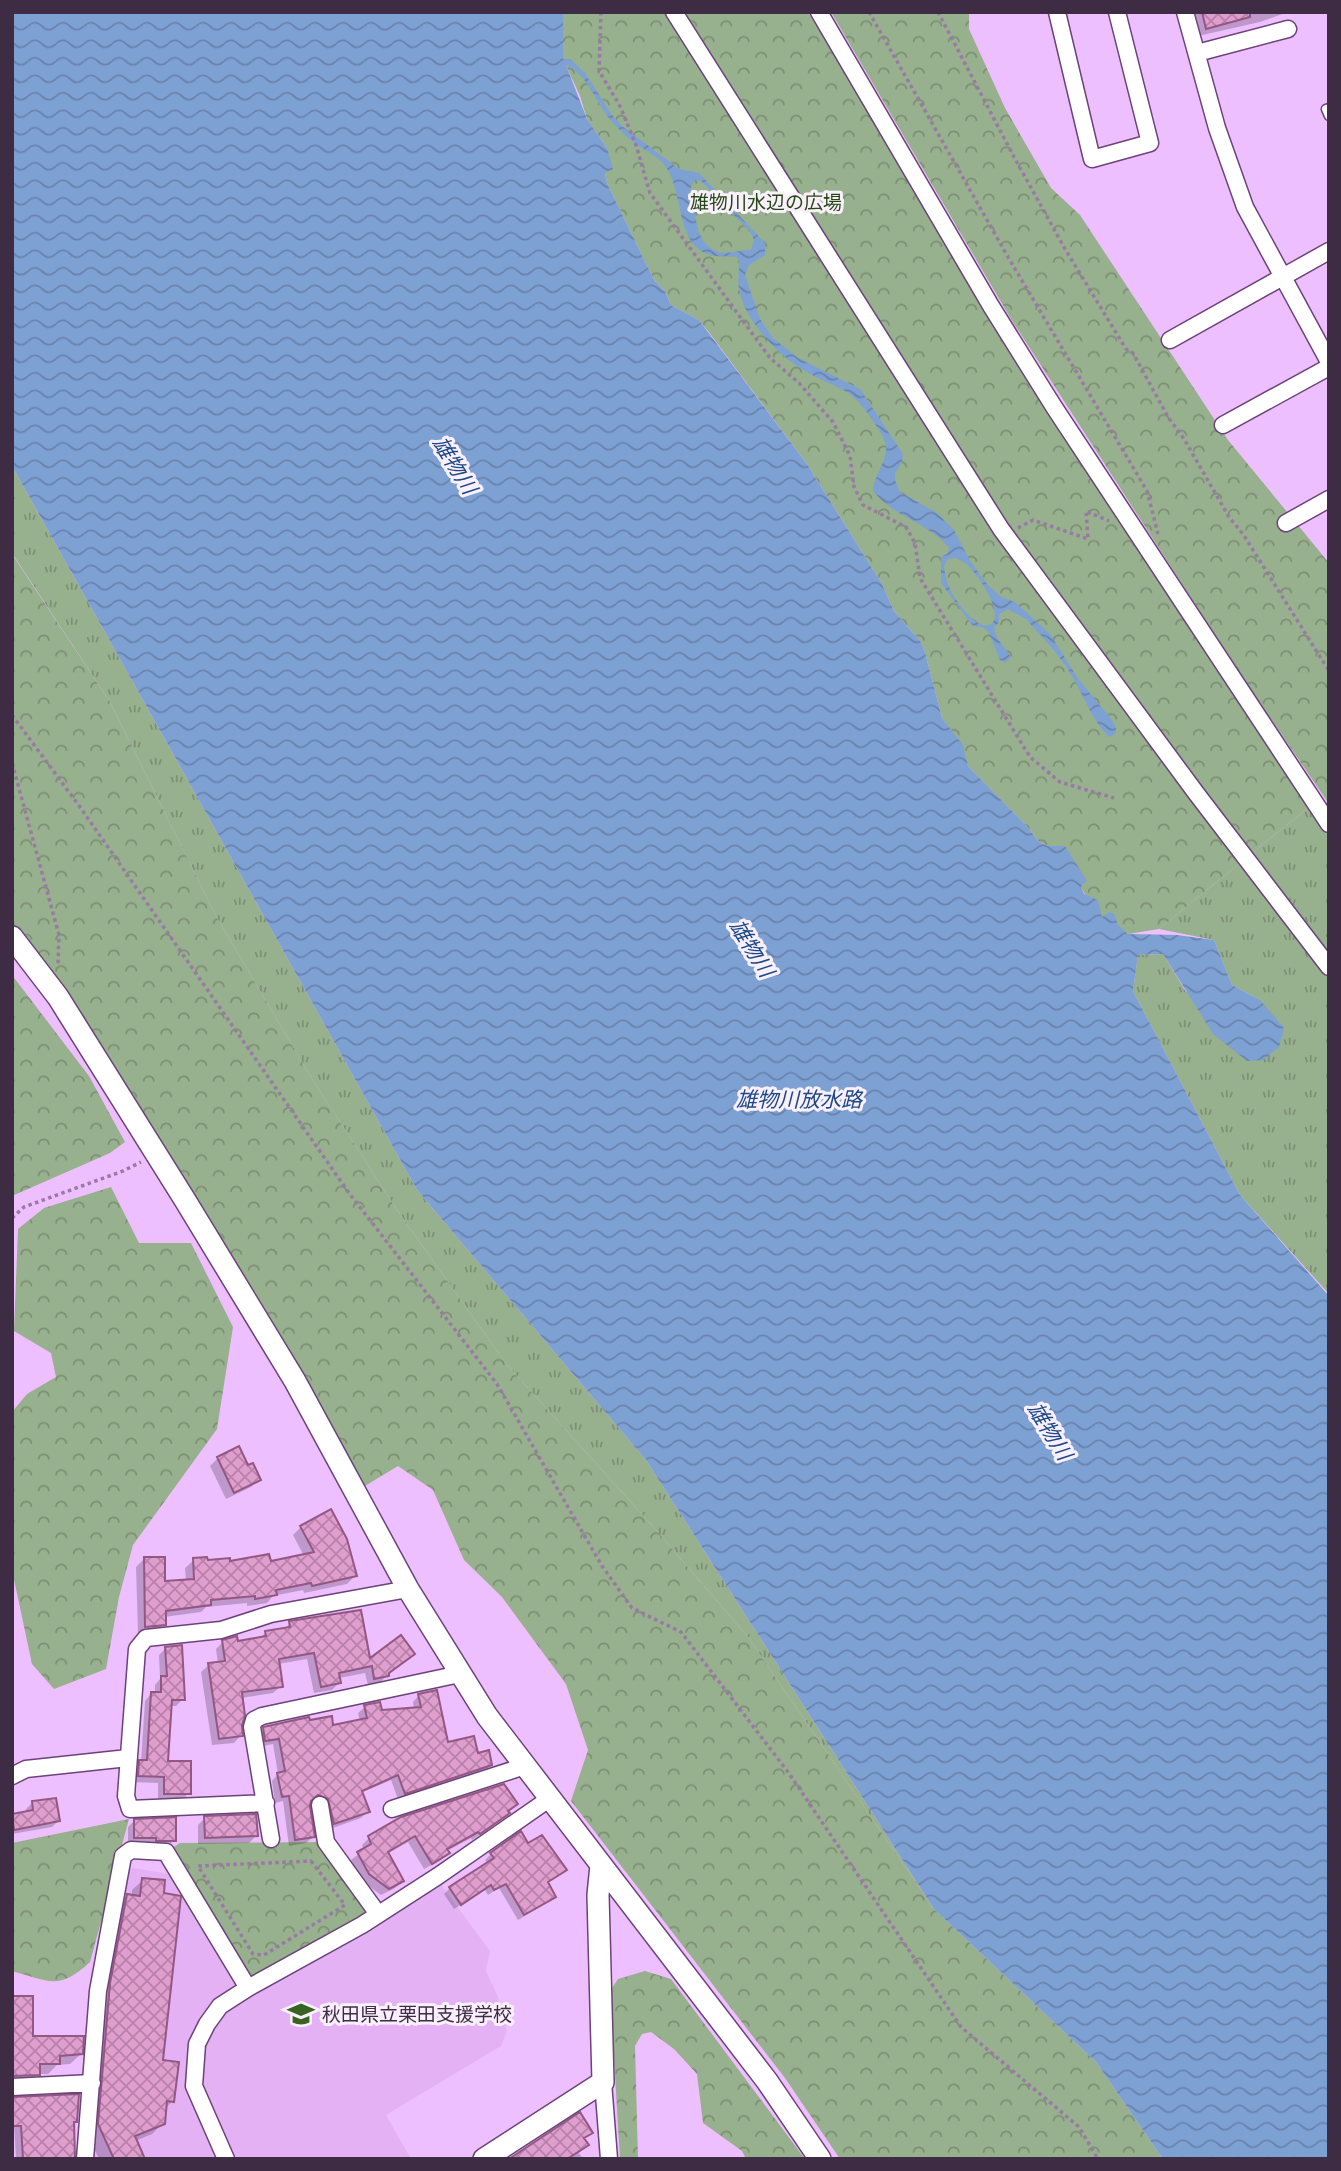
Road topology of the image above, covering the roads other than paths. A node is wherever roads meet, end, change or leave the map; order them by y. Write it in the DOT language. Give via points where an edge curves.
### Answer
graph roads {
  1 [pos="674,12"];
  2 [pos="820,12"];
  3 [pos="1057,12"];
  4 [pos="1117,12"];
  5 [pos="1185,12"];
  6 [pos="1288,29"];
  7 [pos="1197,52"];
  8 [pos="1329,108"];
  9 [pos="1329,116"];
  10 [pos="1329,251"];
  11 [pos="1282,276"];
  12 [pos="1170,340"];
  13 [pos="1329,364"];
  14 [pos="1223,425"];
  15 [pos="1329,499"];
  16 [pos="1286,523"];
  17 [pos="1329,824"];
  18 [pos="12,937"];
  19 [pos="1329,967"];
  20 [pos="408,1589"];
  21 [pos="460,1674"];
  22 [pos="128,1758"];
  23 [pos="525,1766"];
  24 [pos="12,1776"];
  25 [pos="549,1799"];
  26 [pos="266,1803"];
  27 [pos="320,1805"];
  28 [pos="392,1809"];
  29 [pos="271,1839"];
  30 [pos="601,1865"];
  31 [pos="378,1914"];
  32 [pos="248,1988"];
  33 [pos="603,2082"];
  34 [pos="92,2083"];
  35 [pos="12,2087"];
  36 [pos="85,2159"];
  37 [pos="226,2159"];
  38 [pos="484,2159"];
  39 [pos="609,2159"];
  40 [pos="820,2159"];
  1 -- 19 [label="street" via="1005,534"];
  2 -- 17 [label="street" via="1054,407"];
  3 -- 4 [label="street" via="1092,159 1150,143"];
  5 -- 7 [label="street"];
  6 -- 7 [label="street"];
  7 -- 11 [label="street" via="1245,207"];
  8 -- 9 [label="lane"];
  10 -- 11 [label="street"];
  11 -- 12 [label="street"];
  11 -- 13 [label="street"];
  13 -- 14 [label="street"];
  15 -- 16 [label="street"];
  18 -- 20 [label="street" via="58,997 295,1381"];
  20 -- 21 [label="street"];
  20 -- 22 [label="street" via="271,1614 221,1630 146,1638 137,1649"];
  21 -- 23 [label="street"];
  21 -- 26 [label="street" via="254,1720"];
  22 -- 24 [label="street" via="26,1769"];
  22 -- 26 [label="street" via="130,1809"];
  23 -- 25 [label="street"];
  23 -- 28 [label="street"];
  25 -- 30 [label="street"];
  25 -- 31 [label="street"];
  26 -- 29 [label="street"];
  27 -- 31 [label="street" via="326,1842"];
  30 -- 33 [label="street"];
  30 -- 40 [label="street" via="767,2081"];
  31 -- 32 [label="street"];
  32 -- 34 [label="street" via="166,1852 131,1850 122,1856 98,1991"];
  32 -- 37 [label="street" via="220,2006 197,2044 194,2086"];
  33 -- 38 [label="street"];
  33 -- 39 [label="street"];
  34 -- 35 [label="street"];
  34 -- 36 [label="street"];
}
